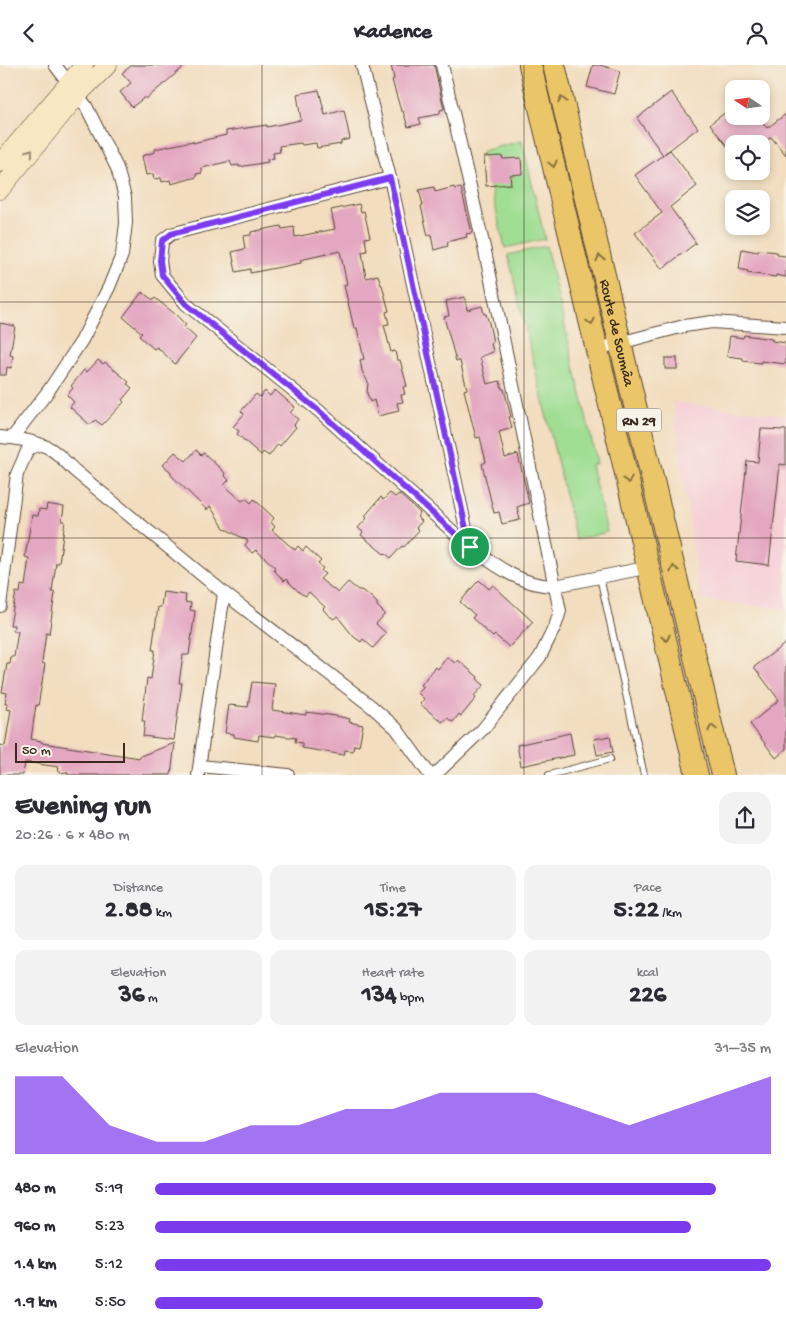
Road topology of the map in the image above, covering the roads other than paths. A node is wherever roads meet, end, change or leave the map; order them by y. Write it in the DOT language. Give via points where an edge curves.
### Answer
graph roads {
  1 [pos="55,65"];
  2 [pos="84,65"];
  3 [pos="108,65"];
  4 [pos="362,65"];
  5 [pos="442,65"];
  6 [pos="530,65"];
  7 [pos="554,65"];
  8 [pos="73,89"];
  9 [pos="0,163"];
  10 [pos="390,178"];
  11 [pos="0,190"];
  12 [pos="786,327"];
  13 [pos="620,343"];
  14 [pos="597,349"];
  15 [pos="6,438"];
  16 [pos="39,445"];
  17 [pos="470,547"];
  18 [pos="650,567"];
  19 [pos="600,577"];
  20 [pos="555,586"];
  21 [pos="224,593"];
  22 [pos="0,606"];
  23 [pos="610,759"];
  24 [pos="199,770"];
  25 [pos="288,775"];
  26 [pos="430,775"];
  27 [pos="434,775"];
  28 [pos="548,775"];
  29 [pos="644,775"];
  30 [pos="697,775"];
  31 [pos="723,775"];
  1 -- 8 [label="street"];
  2 -- 8 [label="street"];
  3 -- 8 [label="street"];
  4 -- 10 [label="street"];
  5 -- 20 [label="street" via="486,256"];
  6 -- 14 [label="highway, Route de Soumâa / RN 29, one-way"];
  13 -- 7 [label="highway, Route de Soumâa / RN 29, one-way"];
  8 -- 9 [label="street"];
  11 -- 8 [label="street, one-way"];
  8 -- 15 [label="street" via="97,126 121,183 126,223 122,255 82,340 49,390"];
  10 -- 17 [label="street"];
  10 -- 17 [label="street" via="171,234 162,241 162,275 186,304 319,411"];
  12 -- 13 [label="street" via="712,322"];
  13 -- 14 [label="street"];
  31 -- 13 [label="highway, Route de Soumâa / RN 29, one-way"];
  14 -- 18 [label="highway, Route de Soumâa / RN 29, one-way"];
  15 -- 16 [label="street"];
  16 -- 21 [label="street" via="55,452"];
  16 -- 22 [label="street" via="28,449 17,474"];
  17 -- 20 [label="street" via="524,581"];
  18 -- 19 [label="street"];
  18 -- 30 [label="highway, Route de Soumâa / RN 29, one-way"];
  19 -- 20 [label="street"];
  19 -- 29 [label="lane"];
  20 -- 27 [label="street" via="560,611 540,657 483,729"];
  21 -- 24 [label="street"];
  21 -- 26 [label="street" via="396,728"];
  23 -- 28 [label="lane"];
  24 -- 25 [label="street"];
}
